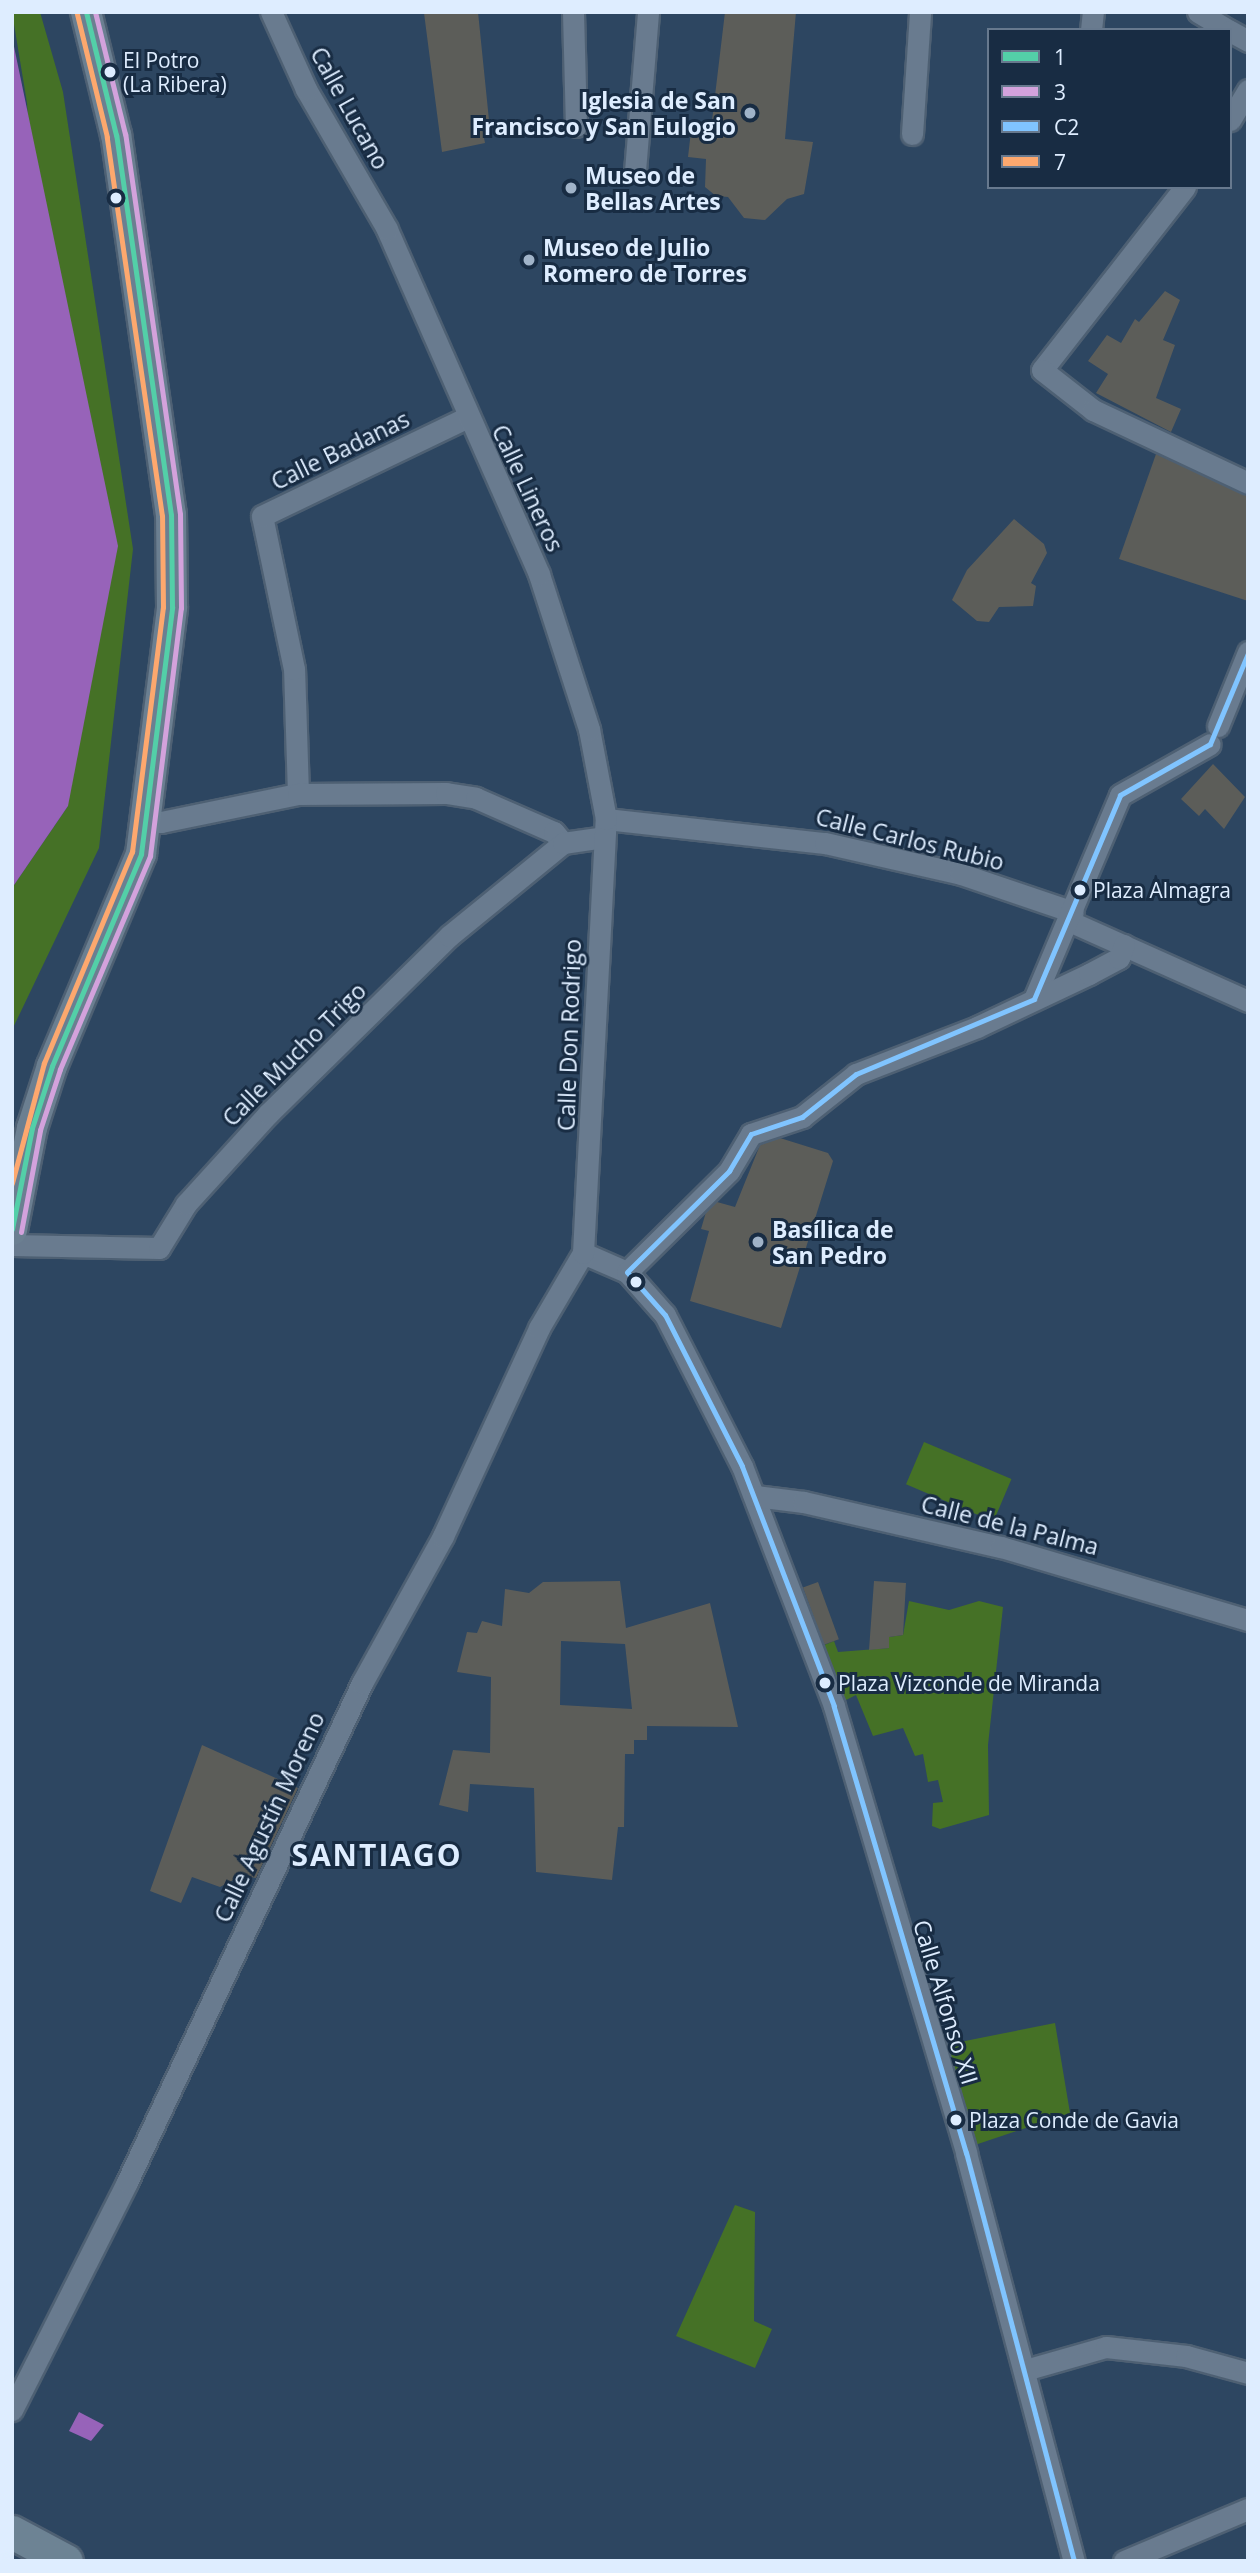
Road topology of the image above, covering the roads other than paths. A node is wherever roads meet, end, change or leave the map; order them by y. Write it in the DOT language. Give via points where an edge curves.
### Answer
graph roads {
  1 [pos="86,12"];
  2 [pos="271,12"];
  3 [pos="573,12"];
  4 [pos="648,12"];
  5 [pos="920,12"];
  6 [pos="1198,12"];
  7 [pos="1226,28"];
  8 [pos="1232,32"];
  9 [pos="1248,41"];
  10 [pos="1248,90"];
  11 [pos="1232,117"];
  12 [pos="576,126"];
  13 [pos="912,134"];
  14 [pos="635,171"];
  15 [pos="1183,189"];
  16 [pos="365,191"];
  17 [pos="466,418"];
  18 [pos="1248,483"];
  19 [pos="1248,652"];
  20 [pos="298,794"];
  21 [pos="148,820"];
  22 [pos="605,828"];
  23 [pos="563,843"];
  24 [pos="1071,916"];
  25 [pos="1124,945"];
  26 [pos="1034,999"];
  27 [pos="1248,1001"];
  28 [pos="12,1230"];
  29 [pos="12,1245"];
  30 [pos="583,1253"];
  31 [pos="627,1272"];
  32 [pos="755,1496"];
  33 [pos="1248,1620"];
  34 [pos="1025,2370"];
  35 [pos="1248,2373"];
  36 [pos="12,2410"];
  37 [pos="1248,2509"];
  38 [pos="12,2532"];
  39 [pos="66,2561"];
  40 [pos="1074,2561"];
  41 [pos="1124,2561"];
  1 -- 21 [label="street" via="116,135 174,551"];
  2 -- 16 [label="street, Calle Lucano" via="306,89"];
  3 -- 12 [label="street"];
  4 -- 14 [label="street"];
  5 -- 13 [label="street"];
  6 -- 7 [label="street"];
  8 -- 9 [label="street"];
  10 -- 11 [label="street"];
  15 -- 18 [label="street" via="1042,370 1093,410"];
  16 -- 17 [label="street, Calle Lineros" via="387,229"];
  17 -- 20 [label="street, Calle Badanas" via="262,516 294,669"];
  17 -- 22 [label="street, Calle Lineros" via="543,586 589,729"];
  19 -- 24 [label="street" via="1214,735 1120,795"];
  20 -- 21 [label="street" via="161,822"];
  20 -- 23 [label="street" via="395,791 476,798 554,832"];
  21 -- 28 [label="street" via="125,895 52,1066 32,1128"];
  22 -- 23 [label="street"];
  22 -- 24 [label="street, Calle Carlos Rubio" via="825,843 961,874"];
  22 -- 30 [label="street, Calle Don Rodrigo"];
  23 -- 29 [label="street, Calle Mucho Trigo" via="449,936 331,1051 186,1204 159,1248"];
  24 -- 25 [label="street, Calle Carlos Rubio"];
  24 -- 26 [label="street"];
  25 -- 26 [label="street" via="1119,958"];
  25 -- 27 [label="street, Calle Carlos Rubio"];
  26 -- 31 [label="street" via="856,1074 802,1117 751,1133 729,1171"];
  30 -- 31 [label="street"];
  30 -- 36 [label="street, Calle Agustín Moreno" via="539,1328 443,1536 362,1682 144,2146"];
  31 -- 32 [label="street, Calle Alfonso XII" via="665,1315"];
  32 -- 33 [label="street, Calle de la Palma" via="804,1502 1001,1547"];
  32 -- 34 [label="street, Calle Alfonso XII" via="853,1767"];
  34 -- 35 [label="street" via="1106,2347 1186,2356"];
  34 -- 40 [label="street, Calle Alfonso XII"];
  37 -- 41 [label="street"];
  38 -- 39 [label="main road"];
}
